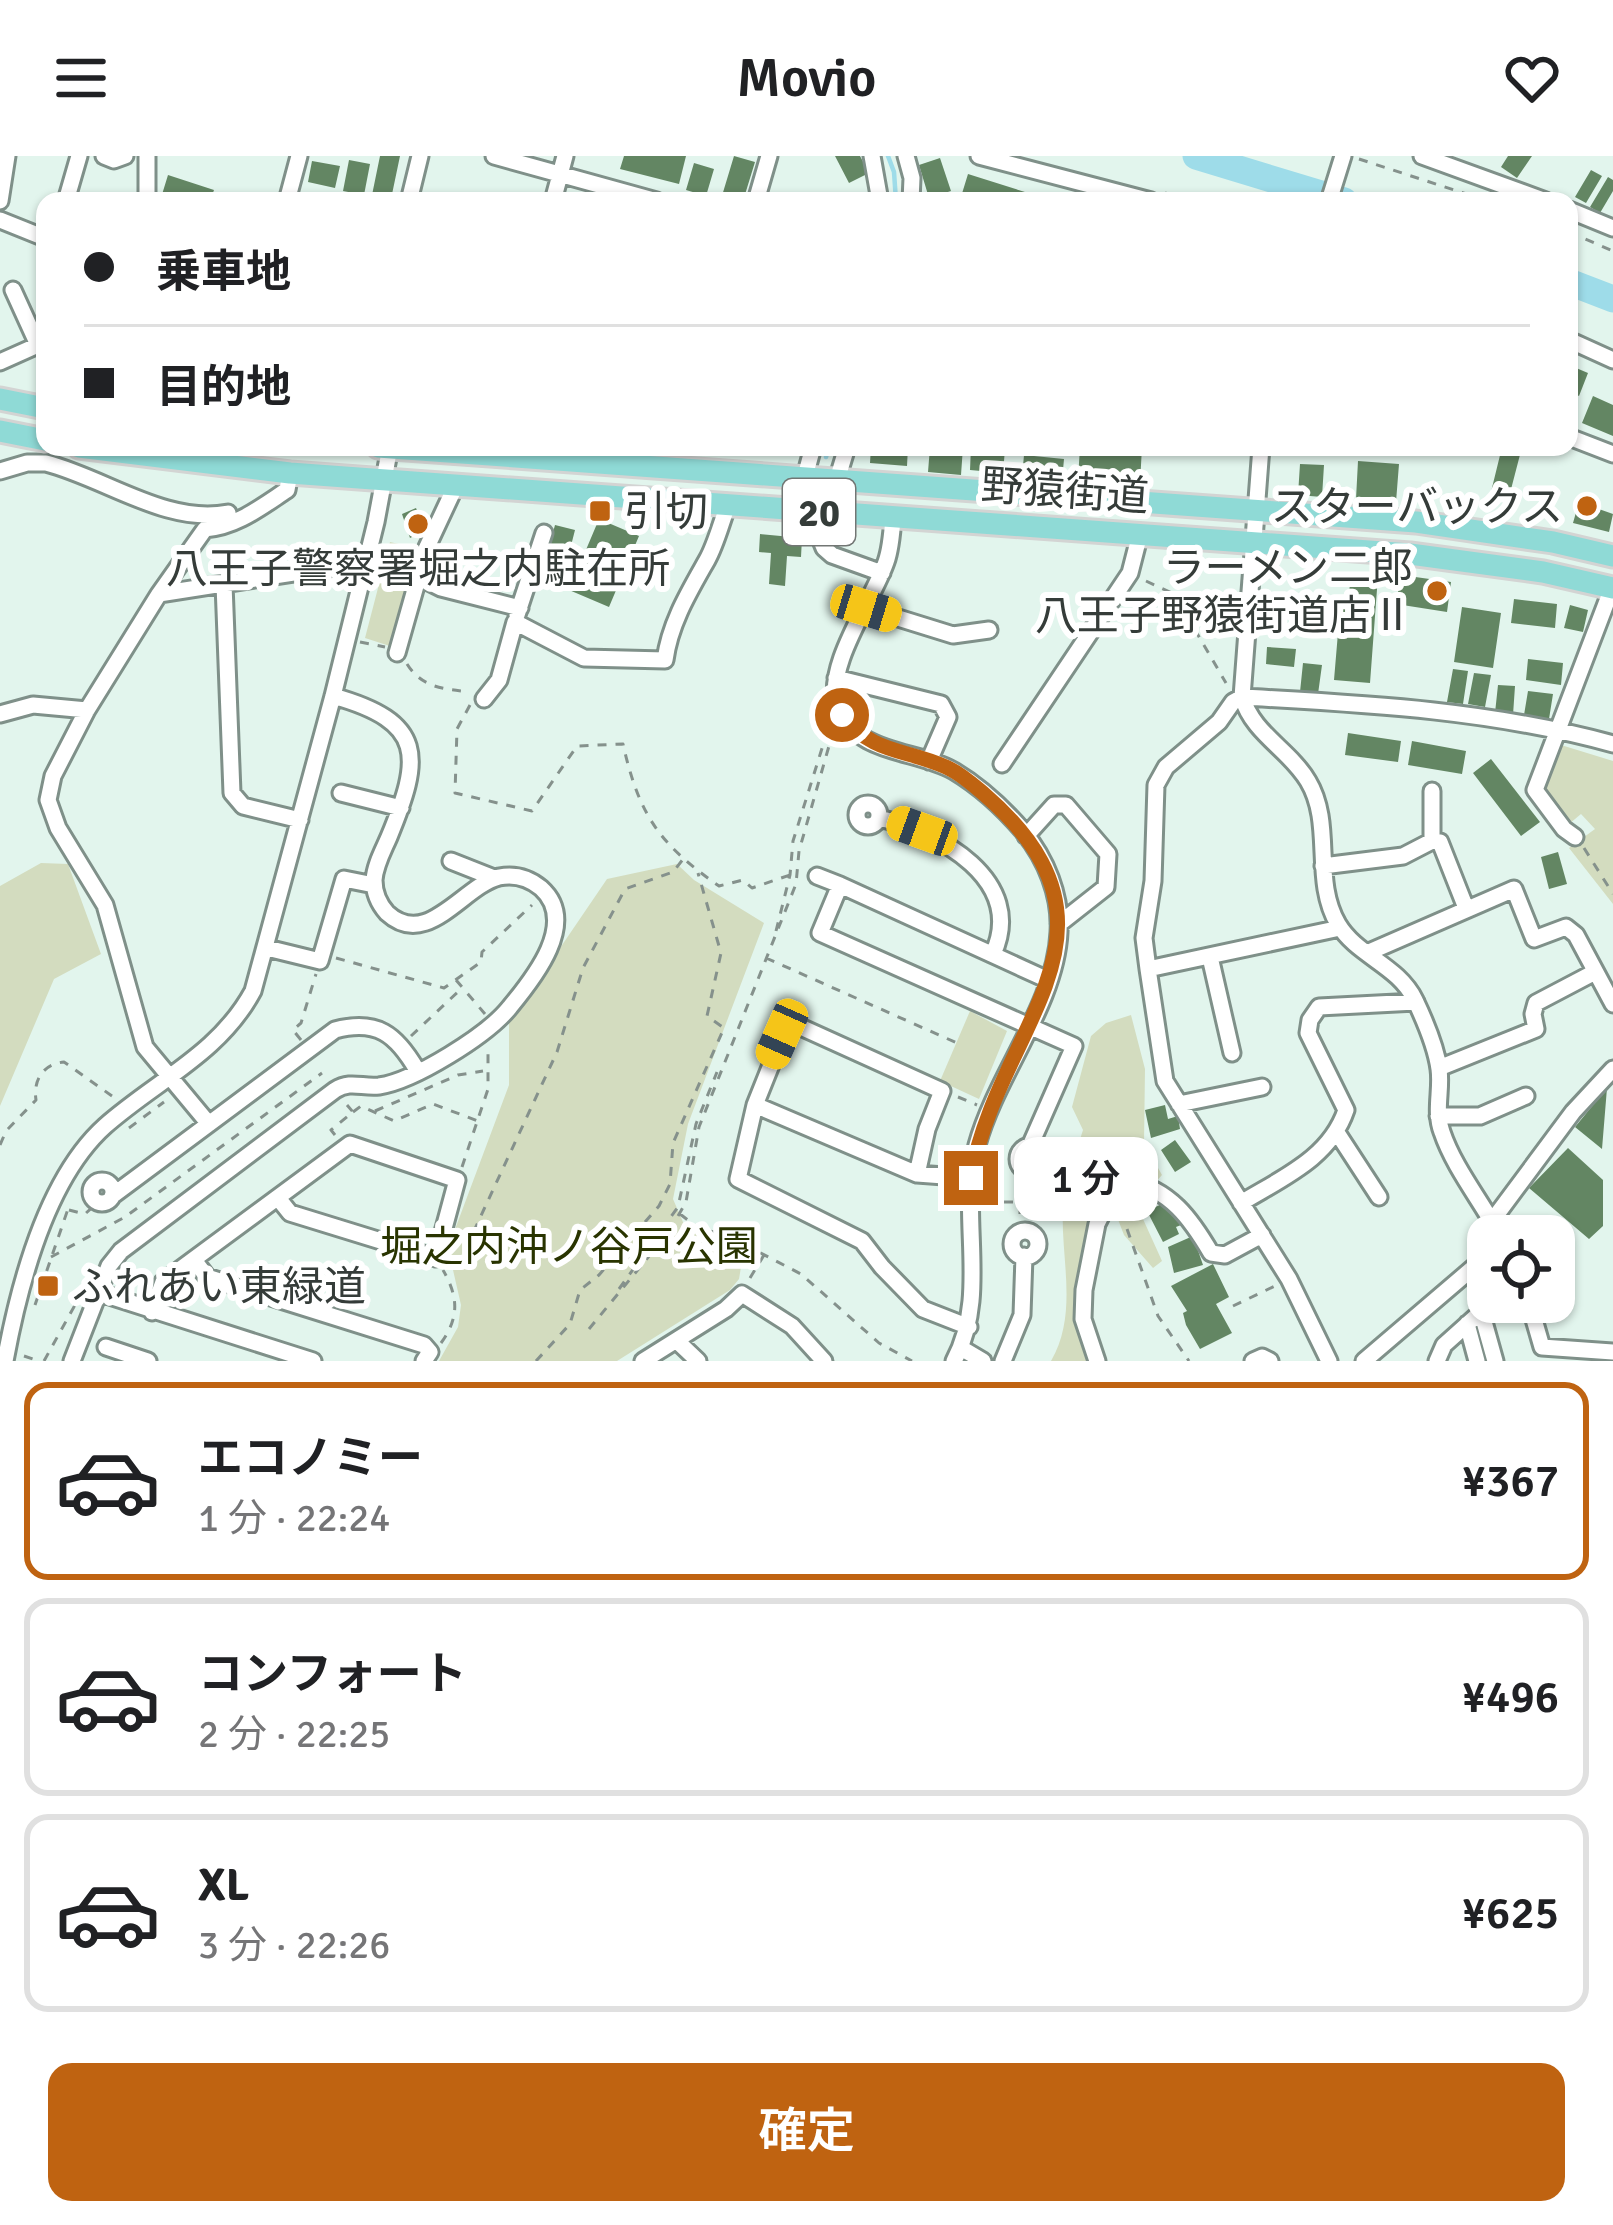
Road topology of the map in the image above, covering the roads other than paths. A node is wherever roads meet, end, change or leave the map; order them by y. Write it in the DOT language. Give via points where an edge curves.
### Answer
graph roads {
  1 [pos="7,156"];
  2 [pos="80,156"];
  3 [pos="104,156"];
  4 [pos="124,156"];
  5 [pos="147,156"];
  6 [pos="298,156"];
  7 [pos="420,156"];
  8 [pos="494,156"];
  9 [pos="565,156"];
  10 [pos="769,156"];
  11 [pos="872,156"];
  12 [pos="905,156"];
  13 [pos="979,156"];
  14 [pos="1422,156"];
  15 [pos="1348,159"];
  16 [pos="560,174"];
  17 [pos="69,192"];
  18 [pos="147,192"];
  19 [pos="289,192"];
  20 [pos="411,192"];
  21 [pos="555,192"];
  22 [pos="625,192"];
  23 [pos="759,192"];
  24 [pos="878,192"];
  25 [pos="911,192"];
  26 [pos="1117,192"];
  27 [pos="1333,192"];
  28 [pos="1521,192"];
  29 [pos="0,201"];
  30 [pos="1578,214"];
  31 [pos="0,220"];
  32 [pos="1613,228"];
  33 [pos="36,234"];
  34 [pos="13,290"];
  35 [pos="36,341"];
  36 [pos="1578,344"];
  37 [pos="36,346"];
  38 [pos="1613,360"];
  39 [pos="0,362"];
  40 [pos="0,399"];
  41 [pos="36,406"];
  42 [pos="0,431"];
  43 [pos="36,438"];
  44 [pos="1578,440"];
  45 [pos="1613,454"];
  46 [pos="77,456"];
  47 [pos="152,456"];
  48 [pos="388,456"];
  49 [pos="503,456"];
  50 [pos="811,456"];
  51 [pos="844,456"];
  52 [pos="1260,456"];
  53 [pos="0,471"];
  54 [pos="74,471"];
  55 [pos="290,473"];
  56 [pos="384,480"];
  57 [pos="805,480"];
  58 [pos="837,480"];
  59 [pos="455,485"];
  60 [pos="728,505"];
  61 [pos="809,511"];
  62 [pos="1256,511"];
  63 [pos="228,513"];
  64 [pos="893,517"];
  65 [pos="544,533"];
  66 [pos="1140,534"];
  67 [pos="1254,542"];
  68 [pos="1613,556"];
  69 [pos="365,567"];
  70 [pos="882,573"];
  71 [pos="419,577"];
  72 [pos="224,584"];
  73 [pos="1613,588"];
  74 [pos="159,594"];
  75 [pos="866,608"];
  76 [pos="517,615"];
  77 [pos="989,630"];
  78 [pos="397,653"];
  79 [pos="836,678"];
  80 [pos="333,696"];
  81 [pos="484,699"];
  82 [pos="1237,699"];
  83 [pos="87,710"];
  84 [pos="0,715"];
  85 [pos="1560,730"];
  86 [pos="1613,744"];
  87 [pos="929,761"];
  88 [pos="1002,764"];
  89 [pos="1432,791"];
  90 [pos="341,793"];
  91 [pos="401,808"];
  92 [pos="879,818"];
  93 [pos="300,820"];
  94 [pos="1026,836"];
  95 [pos="1575,837"];
  96 [pos="1432,841"];
  97 [pos="451,860"];
  98 [pos="1322,866"];
  99 [pos="817,876"];
  100 [pos="494,878"];
  101 [pos="374,885"];
  102 [pos="840,885"];
  103 [pos="1466,908"];
  104 [pos="1059,923"];
  105 [pos="1340,928"];
  106 [pos="267,948"];
  107 [pos="1367,952"];
  108 [pos="993,954"];
  109 [pos="1210,957"];
  110 [pos="1148,969"];
  111 [pos="1595,972"];
  112 [pos="1048,980"];
  113 [pos="1416,1002"];
  114 [pos="1613,1004"];
  115 [pos="1028,1026"];
  116 [pos="1226,1045"];
  117 [pos="1439,1068"];
  118 [pos="1613,1069"];
  119 [pos="416,1070"];
  120 [pos="175,1084"];
  121 [pos="1262,1087"];
  122 [pos="1526,1096"];
  123 [pos="1179,1103"];
  124 [pos="755,1105"];
  125 [pos="1438,1117"];
  126 [pos="208,1124"];
  127 [pos="1336,1131"];
  128 [pos="1034,1171"];
  129 [pos="917,1174"];
  130 [pos="971,1178"];
  131 [pos="1378,1197"];
  132 [pos="278,1198"];
  133 [pos="105,1199"];
  134 [pos="1241,1203"];
  135 [pos="1488,1215"];
  136 [pos="1505,1215"];
  137 [pos="1020,1232"];
  138 [pos="1262,1235"];
  139 [pos="194,1260"];
  140 [pos="1467,1273"];
  141 [pos="97,1292"];
  142 [pos="152,1312"];
  143 [pos="1489,1323"];
  144 [pos="1535,1323"];
  145 [pos="1467,1324"];
  146 [pos="969,1327"];
  147 [pos="677,1341"];
  148 [pos="1613,1352"];
  149 [pos="116,1353"];
  150 [pos="1544,1354"];
  151 [pos="957,1355"];
  152 [pos="427,1356"];
  153 [pos="5,1361"];
  154 [pos="72,1361"];
  155 [pos="148,1361"];
  156 [pos="313,1361"];
  157 [pos="643,1361"];
  158 [pos="698,1361"];
  159 [pos="824,1361"];
  160 [pos="983,1361"];
  161 [pos="1003,1361"];
  162 [pos="1096,1361"];
  163 [pos="1253,1361"];
  164 [pos="1270,1361"];
  165 [pos="1329,1361"];
  166 [pos="1364,1361"];
  167 [pos="1437,1361"];
  168 [pos="1477,1361"];
  169 [pos="1495,1361"];
  1 -- 29 [label="street"];
  2 -- 17 [label="street"];
  3 -- 4 [label="street"];
  5 -- 18 [label="street"];
  6 -- 19 [label="street"];
  7 -- 20 [label="street"];
  8 -- 16 [label="street"];
  9 -- 16 [label="street"];
  10 -- 23 [label="street"];
  11 -- 24 [label="street"];
  12 -- 25 [label="street"];
  13 -- 26 [label="street"];
  14 -- 28 [label="street"];
  15 -- 27 [label="street"];
  16 -- 21 [label="street"];
  16 -- 22 [label="street"];
  30 -- 32 [label="street"];
  31 -- 33 [label="street"];
  34 -- 35 [label="street"];
  36 -- 38 [label="street"];
  37 -- 39 [label="street"];
  40 -- 41 [label="main road"];
  42 -- 43 [label="main road"];
  44 -- 45 [label="street"];
  46 -- 54 [label="street"];
  47 -- 55 [label="main road, 野猿街道 / 20"];
  48 -- 56 [label="street"];
  49 -- 57 [label="main road, 野猿街道 / 20"];
  50 -- 57 [label="street"];
  51 -- 58 [label="street"];
  52 -- 62 [label="street"];
  53 -- 54 [label="street" via="46,463"];
  54 -- 63 [label="street" via="189,514"];
  55 -- 56 [label="main road, 野猿街道 / 20"];
  55 -- 74 [label="street" via="286,490 250,515 205,529"];
  56 -- 59 [label="main road, 野猿街道 / 20"];
  56 -- 69 [label="street"];
  57 -- 58 [label="main road, 野猿街道 / 20"];
  57 -- 61 [label="street"];
  58 -- 62 [label="main road, 野猿街道 / 20"];
  59 -- 60 [label="main road, 野猿街道 / 20"];
  59 -- 71 [label="street"];
  60 -- 61 [label="main road, 野猿街道 / 20"];
  60 -- 76 [label="street" via="665,660 584,658"];
  61 -- 64 [label="main road, 野猿街道 / 20"];
  61 -- 70 [label="street" via="824,548"];
  62 -- 67 [label="street"];
  62 -- 68 [label="main road, 野猿街道 / 20" via="1416,522"];
  64 -- 66 [label="main road, 野猿街道 / 20"];
  64 -- 70 [label="street"];
  65 -- 76 [label="street"];
  66 -- 67 [label="main road, 野猿街道 / 20"];
  66 -- 88 [label="street" via="1130,573"];
  67 -- 73 [label="main road, 野猿街道 / 20" via="1410,554"];
  67 -- 82 [label="street"];
  69 -- 72 [label="street"];
  69 -- 80 [label="street"];
  70 -- 75 [label="street"];
  71 -- 76 [label="street"];
  71 -- 78 [label="street"];
  72 -- 74 [label="street"];
  72 -- 93 [label="street" via="232,793 243,806"];
  73 -- 85 [label="street"];
  74 -- 83 [label="street"];
  75 -- 77 [label="street" via="953,635"];
  75 -- 79 [label="street"];
  76 -- 81 [label="street" via="499,680"];
  79 -- 87 [label="street" via="840,712 869,742"];
  79 -- 87 [label="street" via="941,704 948,717"];
  80 -- 91 [label="street" via="371,706 397,726 412,754"];
  80 -- 93 [label="street"];
  82 -- 85 [label="street" via="1443,709"];
  82 -- 98 [label="street" via="1309,782"];
  82 -- 110 [label="street" via="1156,785"];
  83 -- 84 [label="street" via="33,705"];
  83 -- 120 [label="street" via="48,800 106,905 145,1047"];
  85 -- 86 [label="street"];
  85 -- 95 [label="street" via="1535,790"];
  87 -- 94 [label="street" via="961,776"];
  89 -- 96 [label="street"];
  90 -- 91 [label="street"];
  91 -- 101 [label="street"];
  92 -- 108 [label="street" via="922,831 984,875 1000,912"];
  93 -- 106 [label="street"];
  94 -- 104 [label="street" via="1052,880"];
  94 -- 104 [label="street" via="1054,805 1066,805 1108,854 1106,887"];
  96 -- 98 [label="street" via="1403,856"];
  96 -- 103 [label="street" via="1440,842"];
  97 -- 100 [label="street"];
  98 -- 105 [label="street"];
  99 -- 102 [label="street"];
  100 -- 101 [label="street" via="425,923 386,912"];
  100 -- 119 [label="street" via="520,877 545,892 557,926 552,945 494,1024"];
  101 -- 106 [label="street" via="344,879 321,958"];
  102 -- 108 [label="street"];
  102 -- 115 [label="street" via="820,933"];
  103 -- 107 [label="street"];
  103 -- 111 [label="street" via="1514,889 1534,939 1566,927"];
  104 -- 112 [label="street"];
  105 -- 107 [label="street"];
  105 -- 109 [label="street"];
  106 -- 120 [label="street" via="244,1008"];
  107 -- 113 [label="street" via="1403,979"];
  108 -- 112 [label="street"];
  109 -- 110 [label="street"];
  109 -- 116 [label="street"];
  110 -- 123 [label="street" via="1165,1082"];
  111 -- 114 [label="street"];
  111 -- 117 [label="street" via="1536,1003 1536,1029"];
  112 -- 115 [label="street"];
  113 -- 117 [label="street"];
  113 -- 127 [label="street" via="1319,1007 1310,1020 1308,1033 1346,1110"];
  115 -- 128 [label="street" via="1075,1046 1030,1146 1044,1159"];
  115 -- 130 [label="street" via="989,1111"];
  117 -- 125 [label="street"];
  118 -- 136 [label="street" via="1573,1112"];
  119 -- 126 [label="street" via="386,1030 354,1025 335,1030"];
  119 -- 141 [label="street" via="380,1086 335,1090 121,1251"];
  120 -- 126 [label="street"];
  120 -- 153 [label="street" via="105,1126 61,1180"];
  121 -- 123 [label="street"];
  122 -- 125 [label="street" via="1480,1116"];
  123 -- 134 [label="street"];
  124 -- 129 [label="street"];
  124 -- 129 [label="street" via="782,1034 794,1024 942,1091"];
  124 -- 146 [label="street" via="738,1179 862,1241 923,1309"];
  125 -- 135 [label="street"];
  126 -- 133 [label="street"];
  127 -- 131 [label="street"];
  127 -- 134 [label="street" via="1315,1159"];
  129 -- 130 [label="street"];
  130 -- 146 [label="street"];
  132 -- 132 [label="street" via="350,1144 457,1180 436,1258 290,1213"];
  132 -- 139 [label="street"];
  134 -- 138 [label="street"];
  137 -- 161 [label="street" via="1037,1240 1035,1252 1024,1256 1022,1315"];
  138 -- 162 [label="street" via="1225,1255 1211,1253 1191,1219 1156,1190 1128,1181 1096,1223 1084,1290"];
  138 -- 165 [label="street"];
  139 -- 142 [label="street" via="163,1282"];
  139 -- 152 [label="street" via="207,1277 424,1346"];
  140 -- 166 [label="street"];
  141 -- 142 [label="street"];
  141 -- 154 [label="street"];
  142 -- 156 [label="street"];
  143 -- 169 [label="street"];
  144 -- 150 [label="street"];
  145 -- 167 [label="street"];
  145 -- 168 [label="street"];
  146 -- 151 [label="street"];
  147 -- 157 [label="street"];
  147 -- 158 [label="street"];
  147 -- 159 [label="street" via="742,1294 792,1326"];
  148 -- 150 [label="street"];
  149 -- 155 [label="street"];
  151 -- 160 [label="street"];
  163 -- 164 [label="street"];
}
